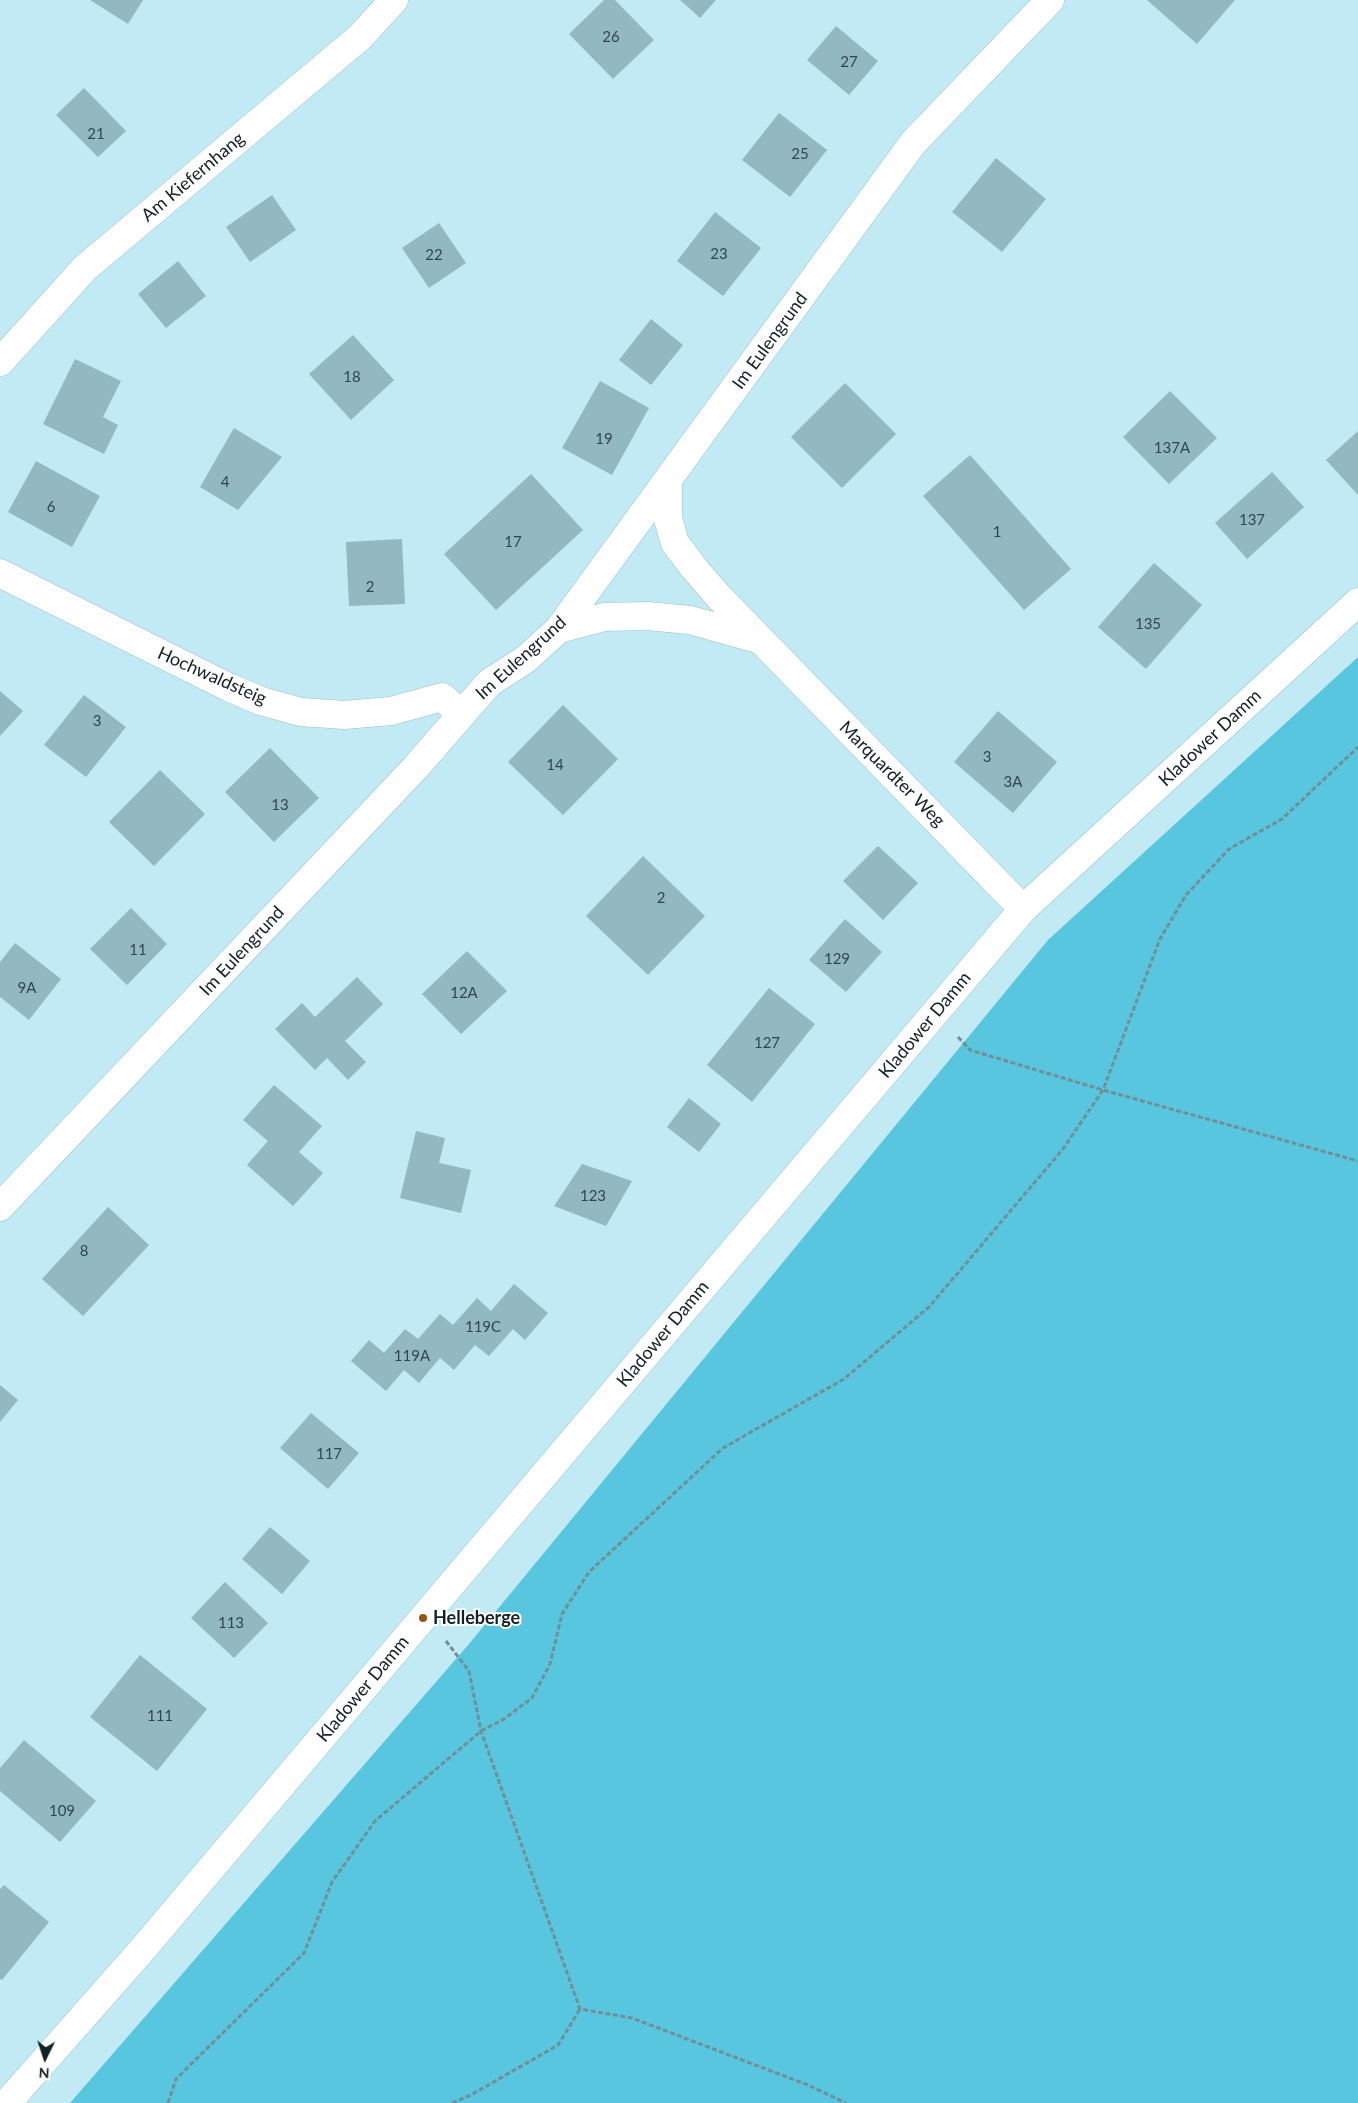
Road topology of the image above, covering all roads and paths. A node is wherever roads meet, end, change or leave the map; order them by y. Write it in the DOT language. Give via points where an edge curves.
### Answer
graph roads {
  1 [pos="394,0"];
  2 [pos="1050,0"];
  3 [pos="0,362"];
  4 [pos="668,481"];
  5 [pos="0,573"];
  6 [pos="1358,602"];
  7 [pos="559,629"];
  8 [pos="760,639"];
  9 [pos="462,714"];
  10 [pos="1358,748"];
  11 [pos="1023,910"];
  12 [pos="936,1013"];
  13 [pos="1104,1090"];
  14 [pos="1358,1161"];
  15 [pos="0,1207"];
  16 [pos="426,1614"];
  17 [pos="480,1731"];
  18 [pos="580,2009"];
  19 [pos="7,2103"];
  20 [pos="168,2103"];
  21 [pos="452,2103"];
  22 [pos="846,2103"];
  1 -- 3 [label="street, Am Kiefernhang" via="360,37 85,268"];
  2 -- 4 [label="street, Im Eulengrund" via="913,143"];
  4 -- 7 [label="street, Im Eulengrund"];
  4 -- 8 [label="street, Marquardter Weg" via="668,519 675,543 718,596"];
  5 -- 9 [label="street, Hochwaldsteig" via="261,701 301,712 344,715 391,711 442,697"];
  6 -- 11 [label="street, Kladower Damm"];
  7 -- 8 [label="street" via="604,617 647,616 690,620"];
  7 -- 9 [label="street, Im Eulengrund" via="526,659 489,683"];
  8 -- 11 [label="street, Marquardter Weg"];
  9 -- 15 [label="street, Im Eulengrund" via="416,768"];
  10 -- 13 [label="path" via="1282,819 1229,849 1186,895 1160,940"];
  11 -- 12 [label="street, Kladower Damm"];
  12 -- 13 [label="path" via="970,1050"];
  12 -- 16 [label="street, Kladower Damm"];
  13 -- 14 [label="path"];
  13 -- 17 [label="path" via="1063,1149 929,1307 844,1378 723,1448 589,1572 562,1614 550,1664 532,1698 504,1720"];
  16 -- 17 [label="path" via="469,1671"];
  16 -- 19 [label="street, Kladower Damm"];
  17 -- 18 [label="path"];
  17 -- 20 [label="path" via="375,1822 332,1882 304,1953 176,2079"];
  18 -- 21 [label="path" via="558,2045"];
  18 -- 22 [label="path" via="632,2018 808,2085"];
}
